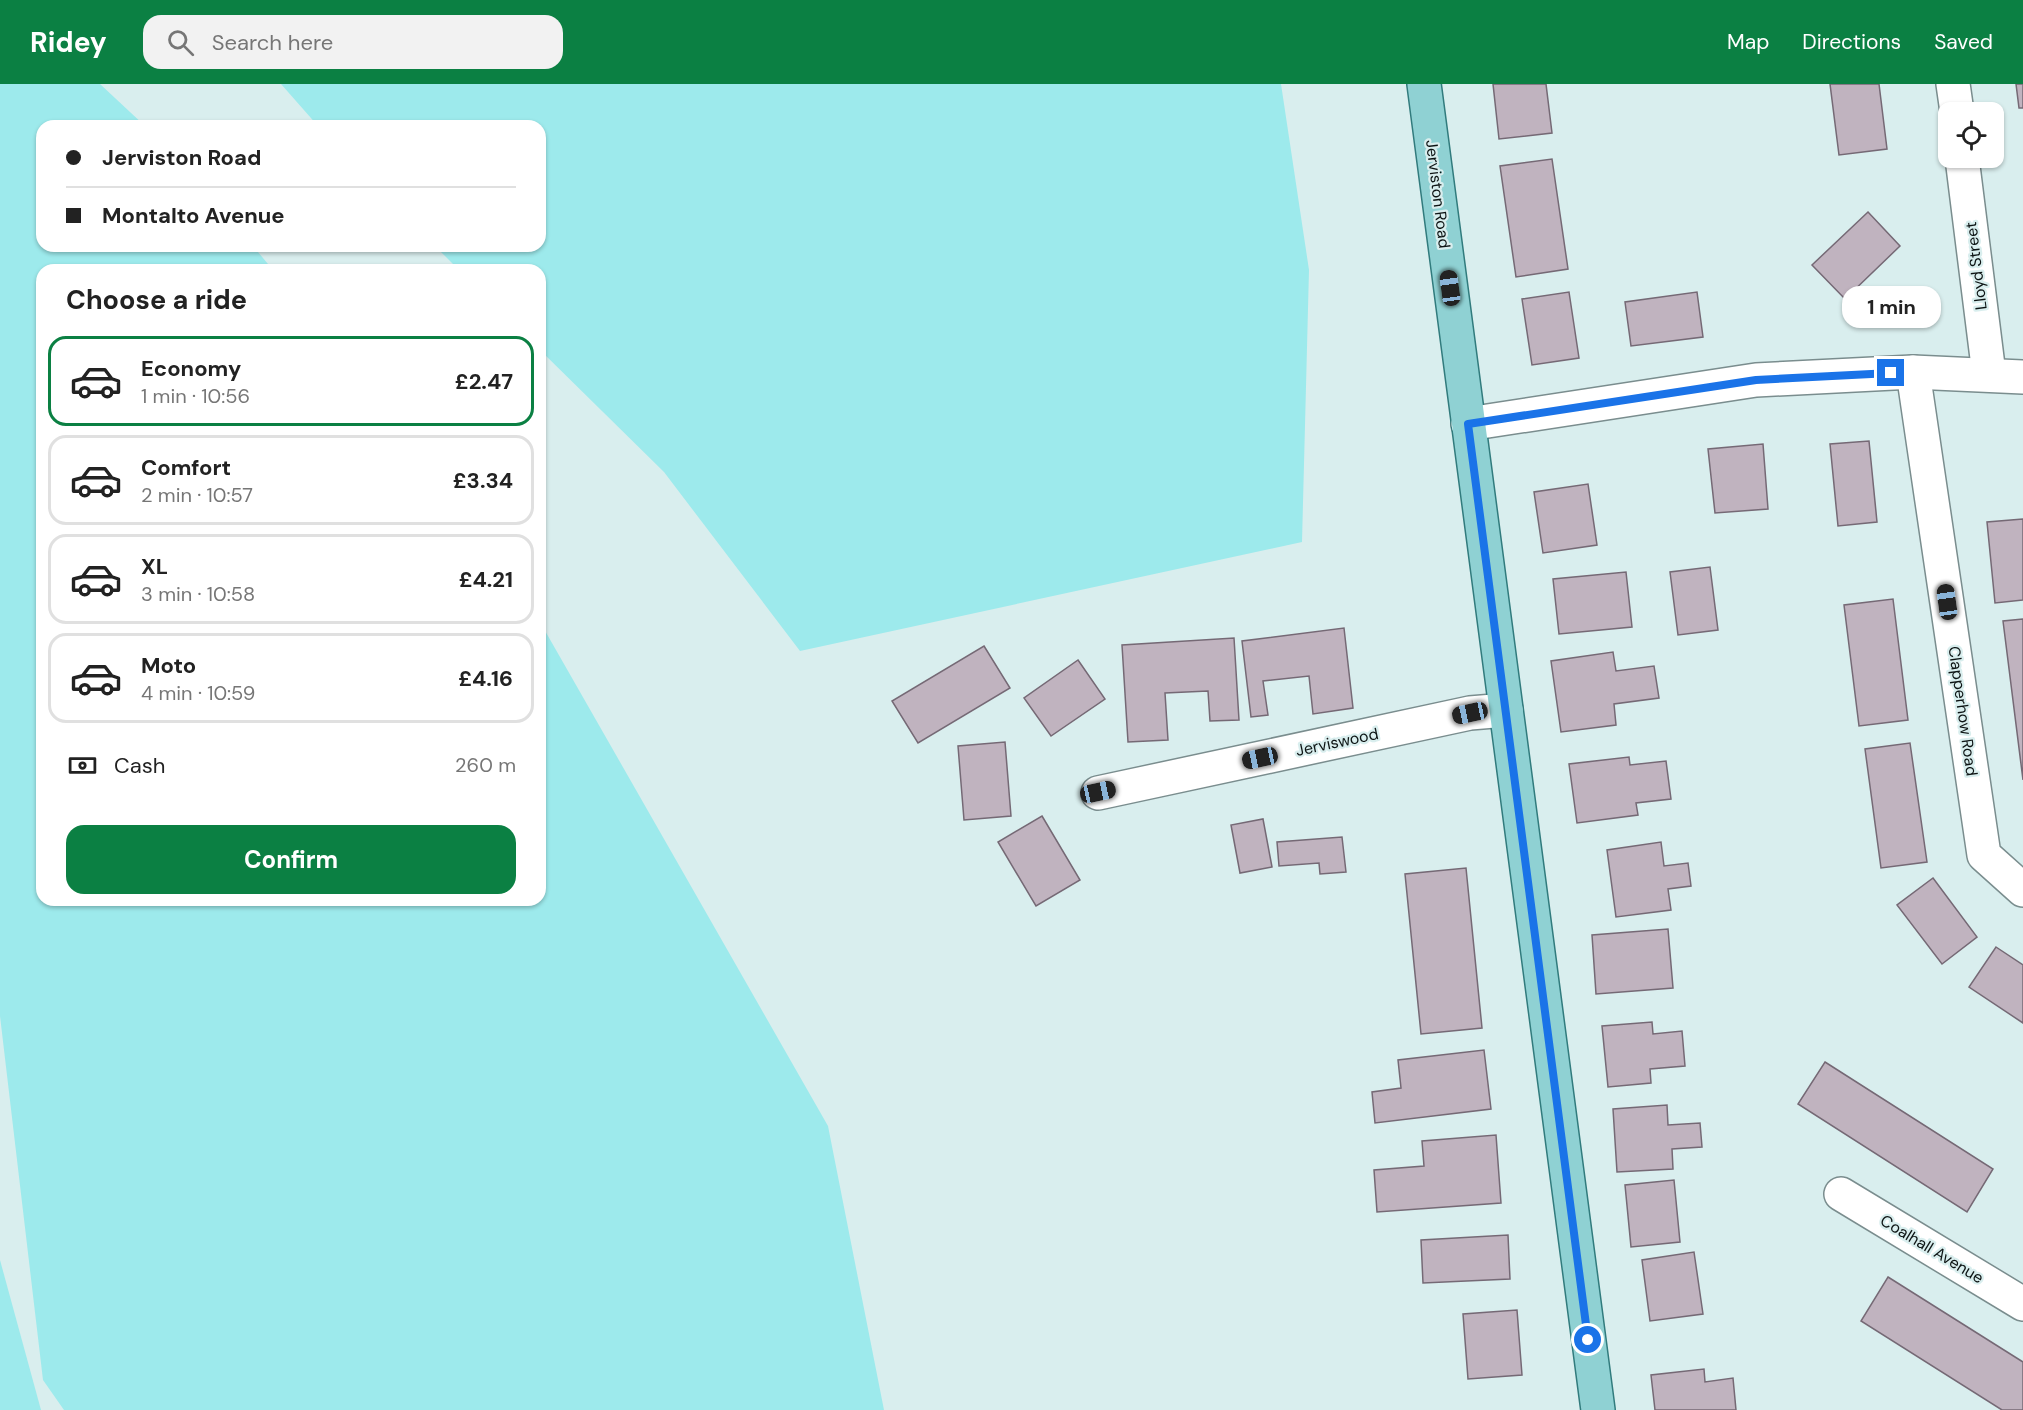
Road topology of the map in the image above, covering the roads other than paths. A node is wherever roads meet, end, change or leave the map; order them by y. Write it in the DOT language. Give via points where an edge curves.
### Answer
graph roads {
  1 [pos="1424,84"];
  2 [pos="1953,84"];
  3 [pos="1956,102"];
  4 [pos="1963,168"];
  5 [pos="1913,372"];
  6 [pos="1989,374"];
  7 [pos="2023,377"];
  8 [pos="1468,424"];
  9 [pos="1506,710"];
  10 [pos="1098,792"];
  11 [pos="2023,890"];
  12 [pos="1841,1194"];
  13 [pos="2023,1304"];
  14 [pos="1598,1410"];
  1 -- 8 [label="main road, Jerviston Road"];
  2 -- 3 [label="street"];
  4 -- 6 [label="street, Lloyd Street"];
  5 -- 6 [label="street"];
  5 -- 8 [label="street" via="1756,380"];
  5 -- 11 [label="street, Clapperhow Road" via="1984,855"];
  6 -- 7 [label="street"];
  8 -- 9 [label="main road, Jerviston Road"];
  9 -- 10 [label="street, Jerviswood" via="1470,713"];
  9 -- 14 [label="main road, Jerviston Road"];
  12 -- 13 [label="street, Coalhall Avenue"];
}
